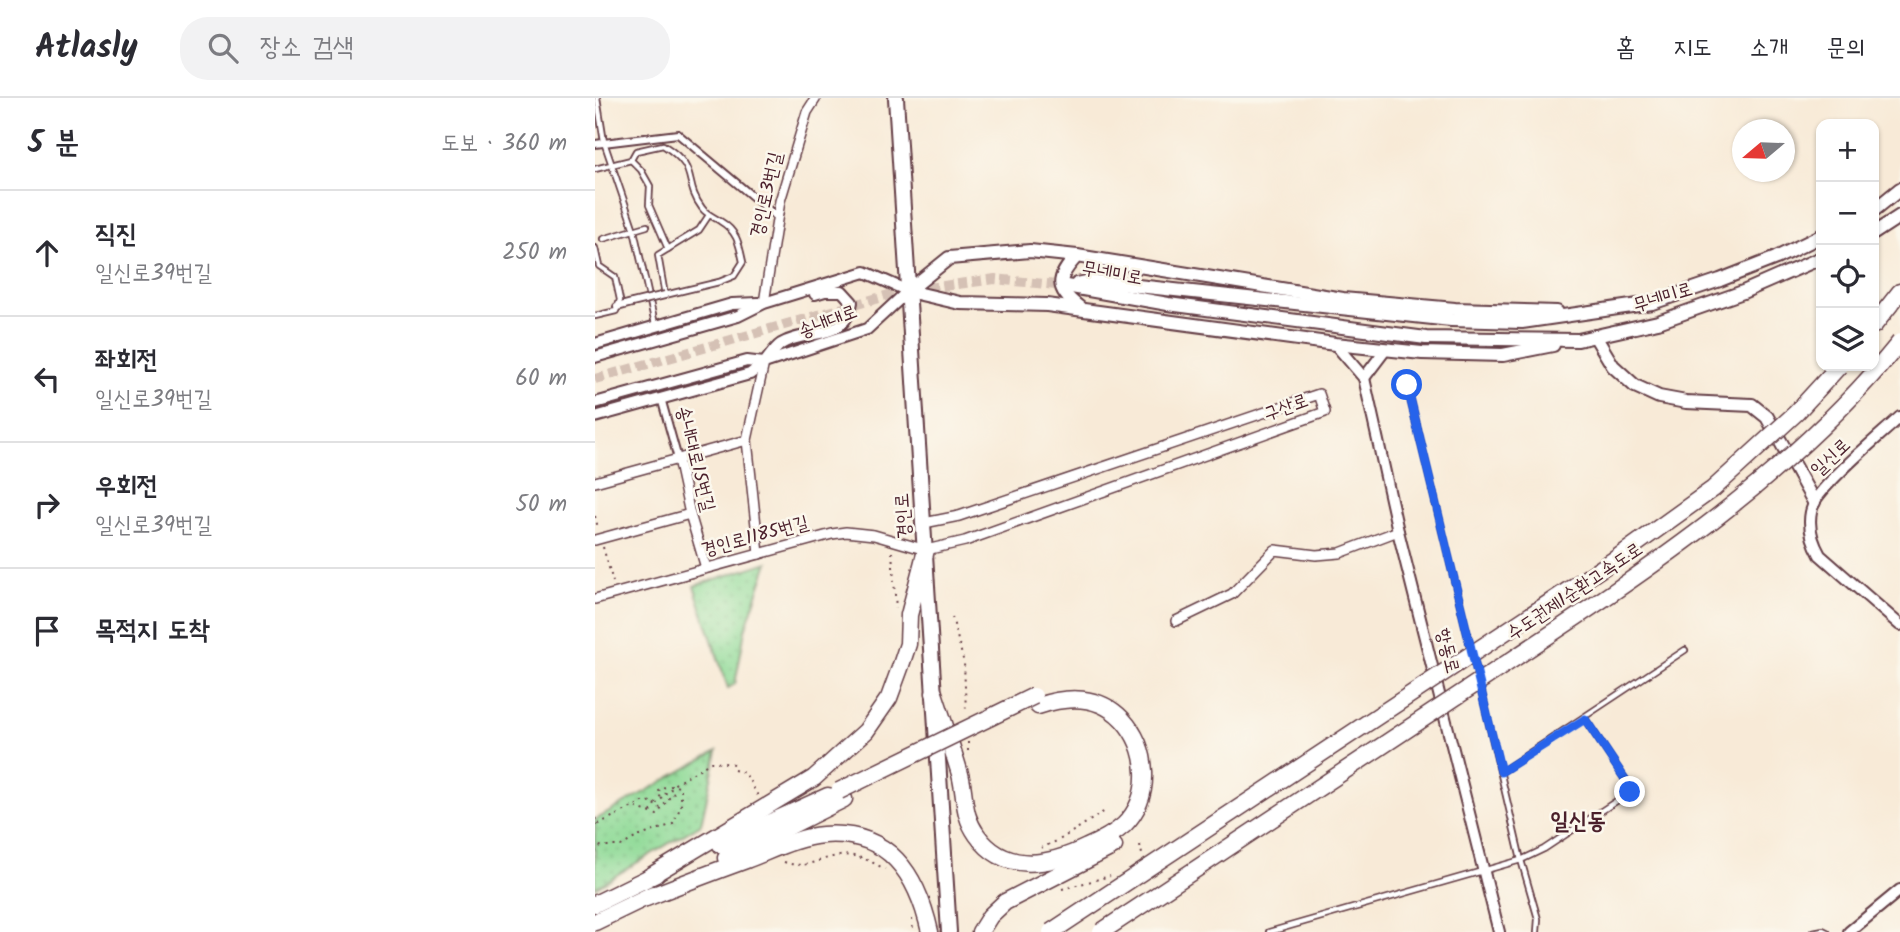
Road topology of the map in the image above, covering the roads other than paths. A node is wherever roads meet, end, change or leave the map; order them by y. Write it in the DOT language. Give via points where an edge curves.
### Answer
graph roads {
  1 [pos="597,98"];
  2 [pos="817,98"];
  3 [pos="896,98"];
  4 [pos="604,142"];
  5 [pos="595,144"];
  6 [pos="631,160"];
  7 [pos="613,166"];
  8 [pos="595,169"];
  9 [pos="1900,189"];
  10 [pos="1879,206"];
  11 [pos="709,215"];
  12 [pos="1900,216"];
  13 [pos="778,217"];
  14 [pos="647,226"];
  15 [pos="634,230"];
  16 [pos="1879,230"];
  17 [pos="1816,238"];
  18 [pos="603,239"];
  19 [pos="595,248"];
  20 [pos="669,249"];
  21 [pos="1077,256"];
  22 [pos="1816,260"];
  23 [pos="597,266"];
  24 [pos="908,291"];
  25 [pos="1900,292"];
  26 [pos="664,295"];
  27 [pos="764,303"];
  28 [pos="617,307"];
  29 [pos="1081,309"];
  30 [pos="1579,313"];
  31 [pos="595,316"];
  32 [pos="1879,319"];
  33 [pos="655,326"];
  34 [pos="1595,336"];
  35 [pos="1578,340"];
  36 [pos="1900,342"];
  37 [pos="595,344"];
  38 [pos="1335,344"];
  39 [pos="1386,349"];
  40 [pos="595,357"];
  41 [pos="764,363"];
  42 [pos="1834,371"];
  43 [pos="1364,378"];
  44 [pos="1407,385"];
  45 [pos="661,398"];
  46 [pos="595,403"];
  47 [pos="595,417"];
  48 [pos="1900,417"];
  49 [pos="747,440"];
  50 [pos="678,458"];
  51 [pos="595,482"];
  52 [pos="1814,502"];
  53 [pos="690,514"];
  54 [pos="924,523"];
  55 [pos="1398,531"];
  56 [pos="598,539"];
  57 [pos="926,550"];
  58 [pos="759,554"];
  59 [pos="706,568"];
  60 [pos="595,599"];
  61 [pos="1176,621"];
  62 [pos="1900,625"];
  63 [pos="1685,650"];
  64 [pos="934,693"];
  65 [pos="1036,701"];
  66 [pos="1585,719"];
  67 [pos="1501,772"];
  68 [pos="841,795"];
  69 [pos="1521,860"];
  70 [pos="1484,872"];
  71 [pos="649,877"];
  72 [pos="1900,890"];
  73 [pos="646,898"];
  74 [pos="595,904"];
  75 [pos="595,922"];
  76 [pos="930,932"];
  77 [pos="949,932"];
  78 [pos="980,932"];
  79 [pos="1051,932"];
  80 [pos="1101,932"];
  81 [pos="1269,932"];
  82 [pos="1499,932"];
  83 [pos="1537,932"];
  84 [pos="1813,932"];
  85 [pos="1827,932"];
  86 [pos="1849,932"];
  1 -- 4 [label="lane"];
  2 -- 13 [label="street, 경인로3번길" via="807,112"];
  3 -- 24 [label="main road, 경인로"];
  4 -- 5 [label="street"];
  4 -- 7 [label="lane"];
  4 -- 13 [label="street" via="678,134"];
  6 -- 7 [label="lane"];
  6 -- 11 [label="lane" via="636,151 663,145 679,155 689,169 694,193"];
  6 -- 20 [label="lane" via="650,186 649,205"];
  7 -- 8 [label="lane"];
  7 -- 15 [label="lane"];
  9 -- 10 [label="main road"];
  11 -- 20 [label="lane" via="699,230"];
  11 -- 26 [label="lane" via="738,236 743,262 733,276 719,282"];
  12 -- 16 [label="main road"];
  13 -- 27 [label="street, 경인로3번길"];
  14 -- 15 [label="lane"];
  15 -- 18 [label="lane"];
  15 -- 33 [label="lane"];
  17 -- 30 [label="main road, 무네미로" via="1731,276 1652,303"];
  19 -- 23 [label="lane"];
  20 -- 26 [label="lane" via="658,255"];
  21 -- 24 [label="main road" via="1030,251 949,258"];
  21 -- 29 [label="main road" via="1062,271 1061,289"];
  21 -- 30 [label="main road" via="1343,299"];
  22 -- 34 [label="main road, 무네미로" via="1658,322"];
  23 -- 28 [label="lane" via="615,277"];
  24 -- 27 [label="street, 송내대로" via="865,272"];
  24 -- 29 [label="main road" via="960,303"];
  24 -- 41 [label="street, 송내대로" via="867,329"];
  24 -- 54 [label="main road, 경인로"];
  25 -- 32 [label="highway"];
  26 -- 28 [label="street, bridge"];
  27 -- 33 [label="street, 송내대로" via="732,304"];
  27 -- 40 [label="street, 송내대로" via="738,316"];
  27 -- 41 [label="street" via="777,306 825,291 842,291 852,302 850,316 836,328 781,345"];
  28 -- 31 [label="lane"];
  29 -- 38 [label="main road"];
  30 -- 35 [label="main road, 무네미로" via="1522,322 1451,320 1093,281 1066,286 1426,338"];
  33 -- 37 [label="street, 송내대로"];
  34 -- 35 [label="main road, 무네미로"];
  34 -- 52 [label="main road" via="1613,366 1635,386 1686,402 1752,405 1767,416"];
  35 -- 39 [label="main road" via="1503,355"];
  36 -- 80 [label="highway, 수도권제1순환고속도로, bridge" via="1816,434 1735,504 1632,581"];
  38 -- 39 [label="main road"];
  38 -- 43 [label="street, 항동로"];
  39 -- 43 [label="street"];
  41 -- 45 [label="street, 송내대로" via="750,374"];
  41 -- 46 [label="street, 송내대로" via="747,361"];
  41 -- 49 [label="street"];
  42 -- 79 [label="highway, 수도권제1순환고속도로, bridge" via="1713,489 1614,560"];
  43 -- 55 [label="street, 항동로"];
  44 -- 67 [label="lane"];
  45 -- 47 [label="street, 송내대로"];
  45 -- 50 [label="street, 송내대로15번길"];
  48 -- 52 [label="street, 일신로"];
  49 -- 50 [label="street"];
  49 -- 58 [label="street"];
  50 -- 51 [label="street"];
  50 -- 53 [label="street, 송내대로15번길"];
  52 -- 62 [label="street, 일신로" via="1810,528 1820,555"];
  53 -- 56 [label="street"];
  53 -- 59 [label="street, 송내대로15번길"];
  54 -- 57 [label="main road, 경인로"];
  54 -- 57 [label="street, 구산로" via="959,516 1319,394 1325,412 965,541"];
  55 -- 61 [label="street" via="1340,553 1275,550 1231,594"];
  55 -- 70 [label="street, 항동로"];
  57 -- 58 [label="street, 경인로1185번길" via="846,532"];
  57 -- 64 [label="main road, 경인로"];
  57 -- 71 [label="highway" via="909,615 908,644 889,698 866,731 814,778"];
  58 -- 59 [label="street, 경인로1185번길"];
  59 -- 60 [label="street, 경인로1185번길"];
  63 -- 66 [label="lane"];
  64 -- 65 [label="highway" via="961,778 968,822 1001,856 1033,863 1068,856 1112,835 1135,810 1145,773 1141,749 1131,728 1117,714 1077,698"];
  64 -- 77 [label="main road, 경인로"];
  65 -- 68 [label="highway, bridge"];
  65 -- 78 [label="highway" via="1056,689 1079,689 1123,706 1140,724 1151,746 1156,772 1153,793 1135,829 1117,845 1005,902"];
  66 -- 67 [label="lane"];
  66 -- 69 [label="lane" via="1630,792"];
  67 -- 69 [label="lane"];
  68 -- 71 [label="highway"];
  68 -- 73 [label="highway"];
  69 -- 70 [label="lane"];
  69 -- 83 [label="lane" via="1538,919"];
  70 -- 81 [label="lane"];
  70 -- 82 [label="street, 항동로"];
  71 -- 74 [label="highway"];
  72 -- 86 [label="street"];
  73 -- 75 [label="highway"];
  73 -- 76 [label="highway" via="795,842 844,835 883,849 904,866 917,887"];
  84 -- 85 [label="lane"];
}
